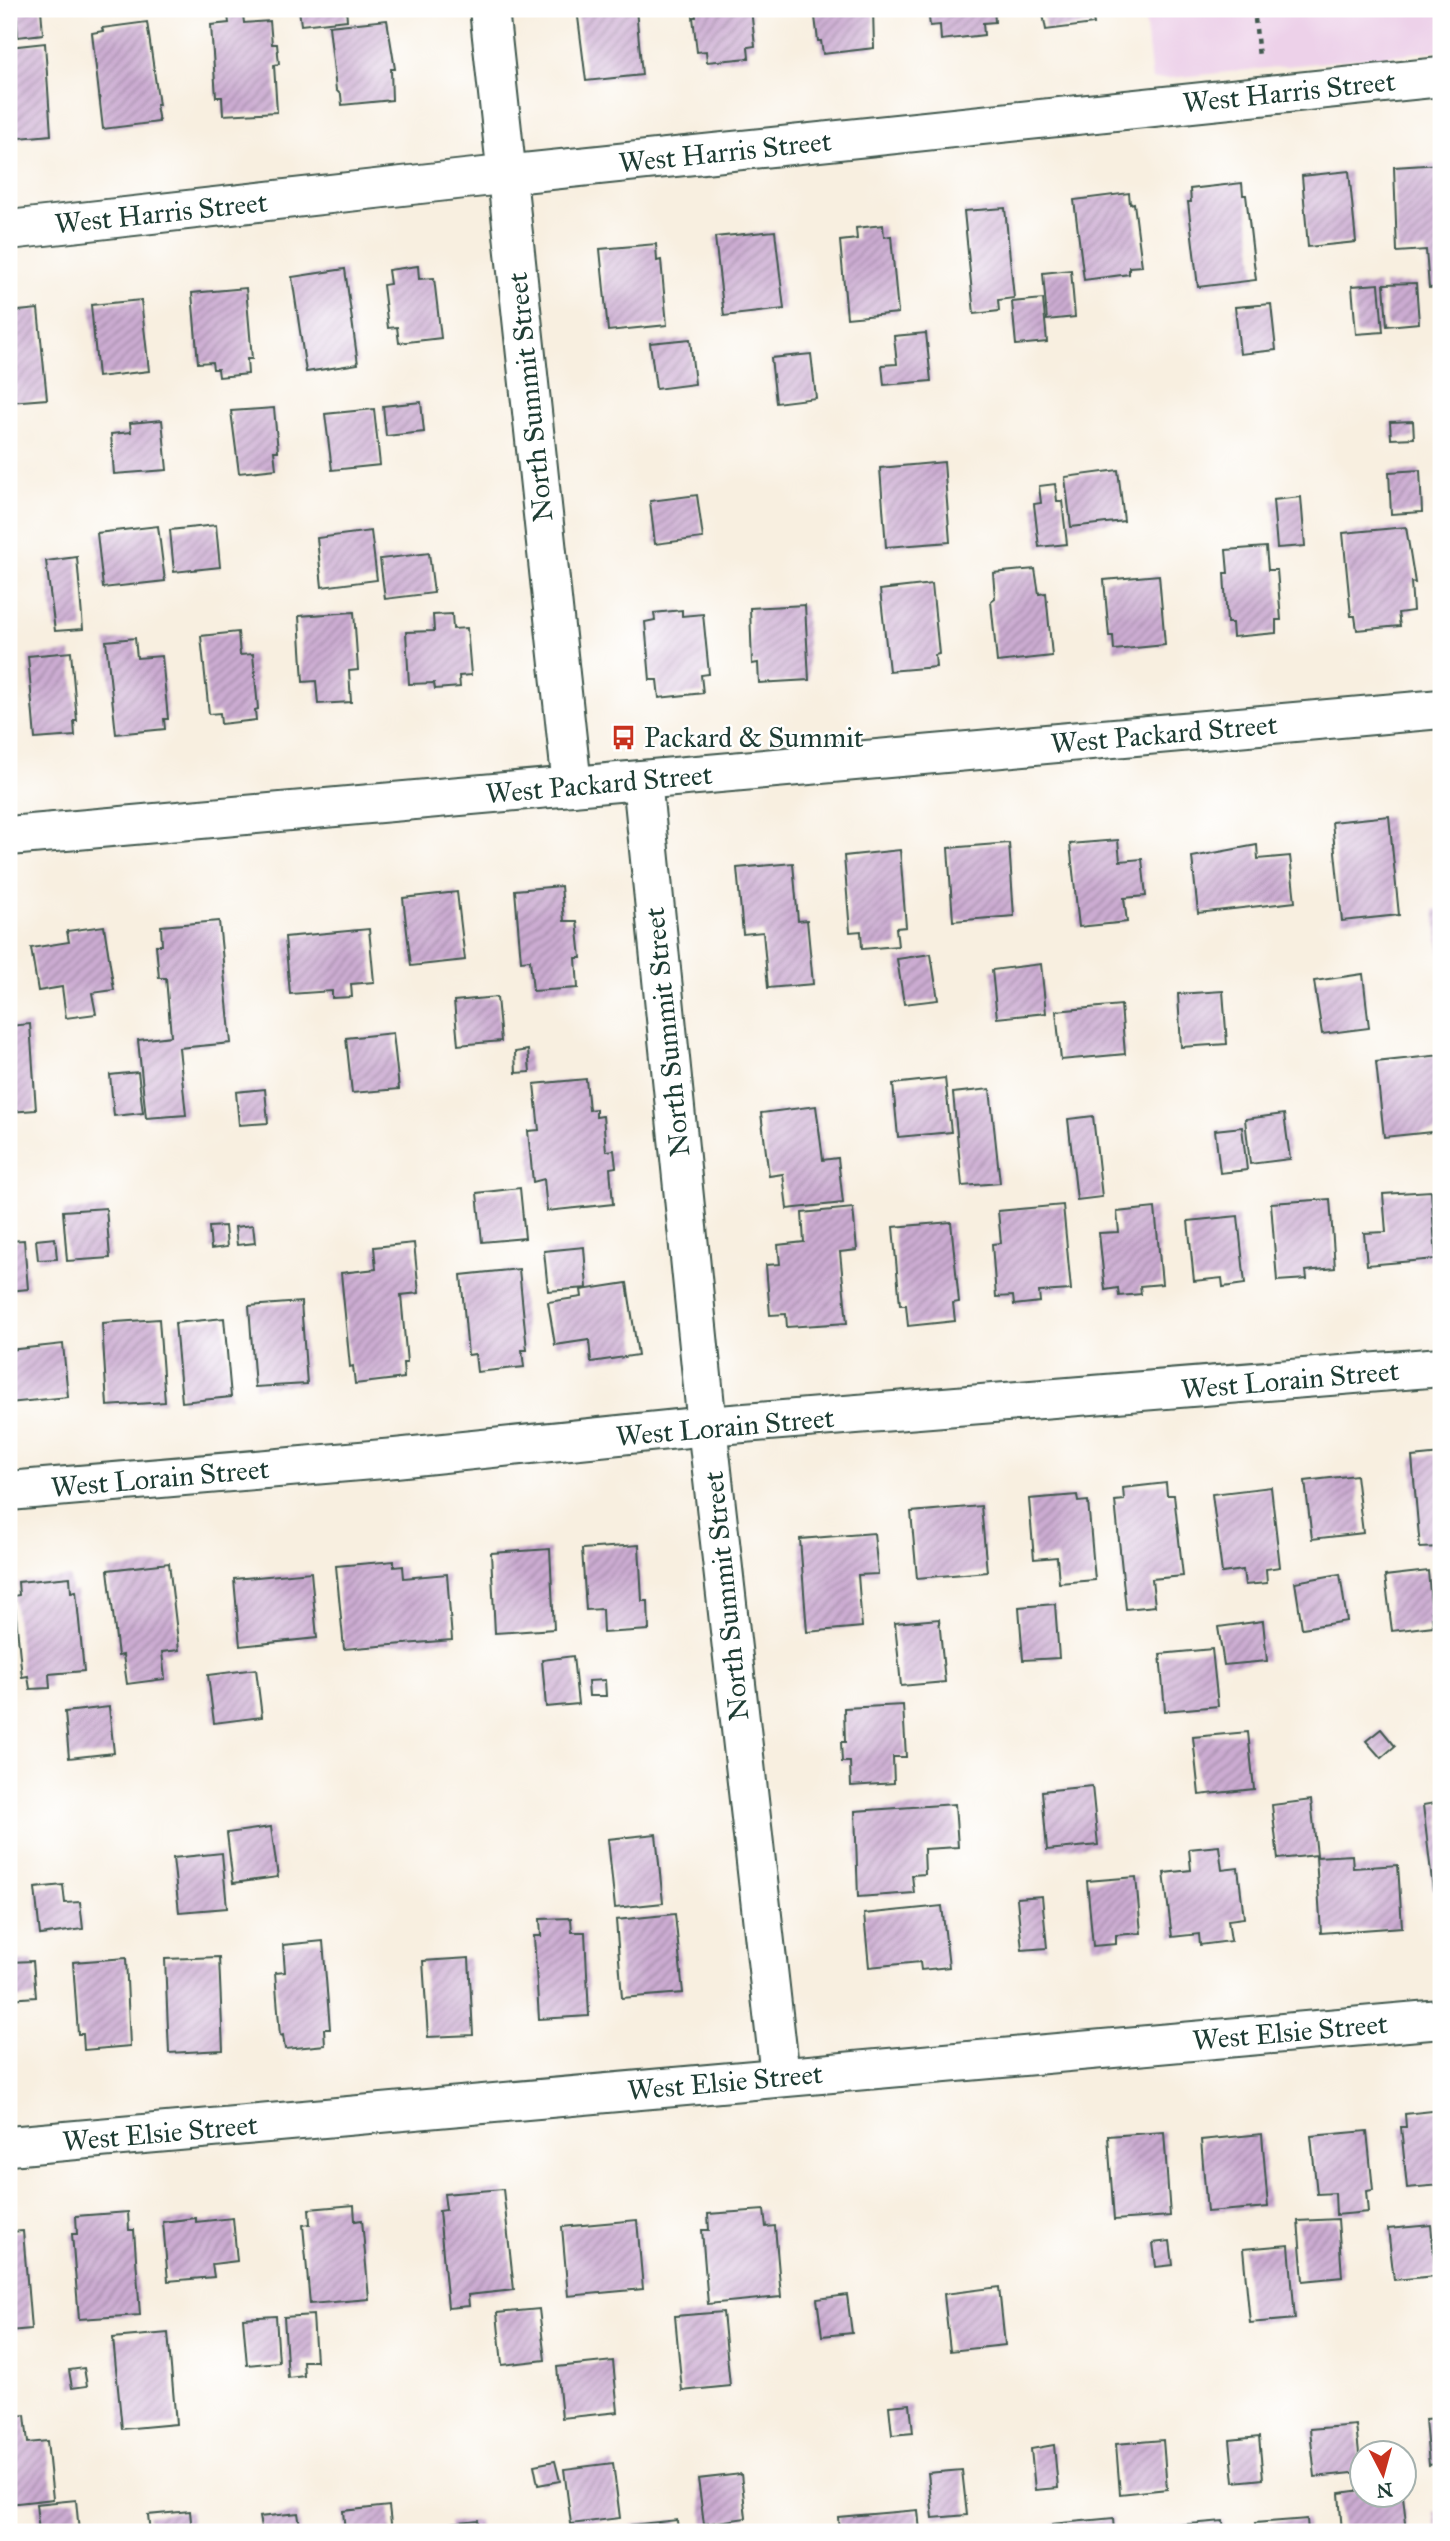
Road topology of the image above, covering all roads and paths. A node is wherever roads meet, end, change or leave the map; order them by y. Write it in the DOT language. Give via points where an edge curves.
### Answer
graph roads {
  1 [pos="489,9"];
  2 [pos="1441,77"];
  3 [pos="507,174"];
  4 [pos="9,230"];
  5 [pos="1441,709"];
  6 [pos="642,780"];
  7 [pos="572,786"];
  8 [pos="9,836"];
  9 [pos="1441,1367"];
  10 [pos="708,1426"];
  11 [pos="9,1491"];
  12 [pos="1441,2019"];
  13 [pos="780,2077"];
  14 [pos="9,2147"];
  1 -- 3 [label="street, North Summit Street"];
  2 -- 3 [label="street, West Harris Street"];
  3 -- 4 [label="street, West Harris Street"];
  3 -- 7 [label="street, North Summit Street"];
  5 -- 6 [label="street, West Packard Street"];
  6 -- 7 [label="street, West Packard Street"];
  6 -- 10 [label="street, North Summit Street"];
  7 -- 8 [label="street, West Packard Street"];
  9 -- 10 [label="street, West Lorain Street"];
  10 -- 11 [label="street, West Lorain Street"];
  10 -- 13 [label="street, North Summit Street"];
  12 -- 13 [label="street, West Elsie Street"];
  13 -- 14 [label="street, West Elsie Street"];
}
